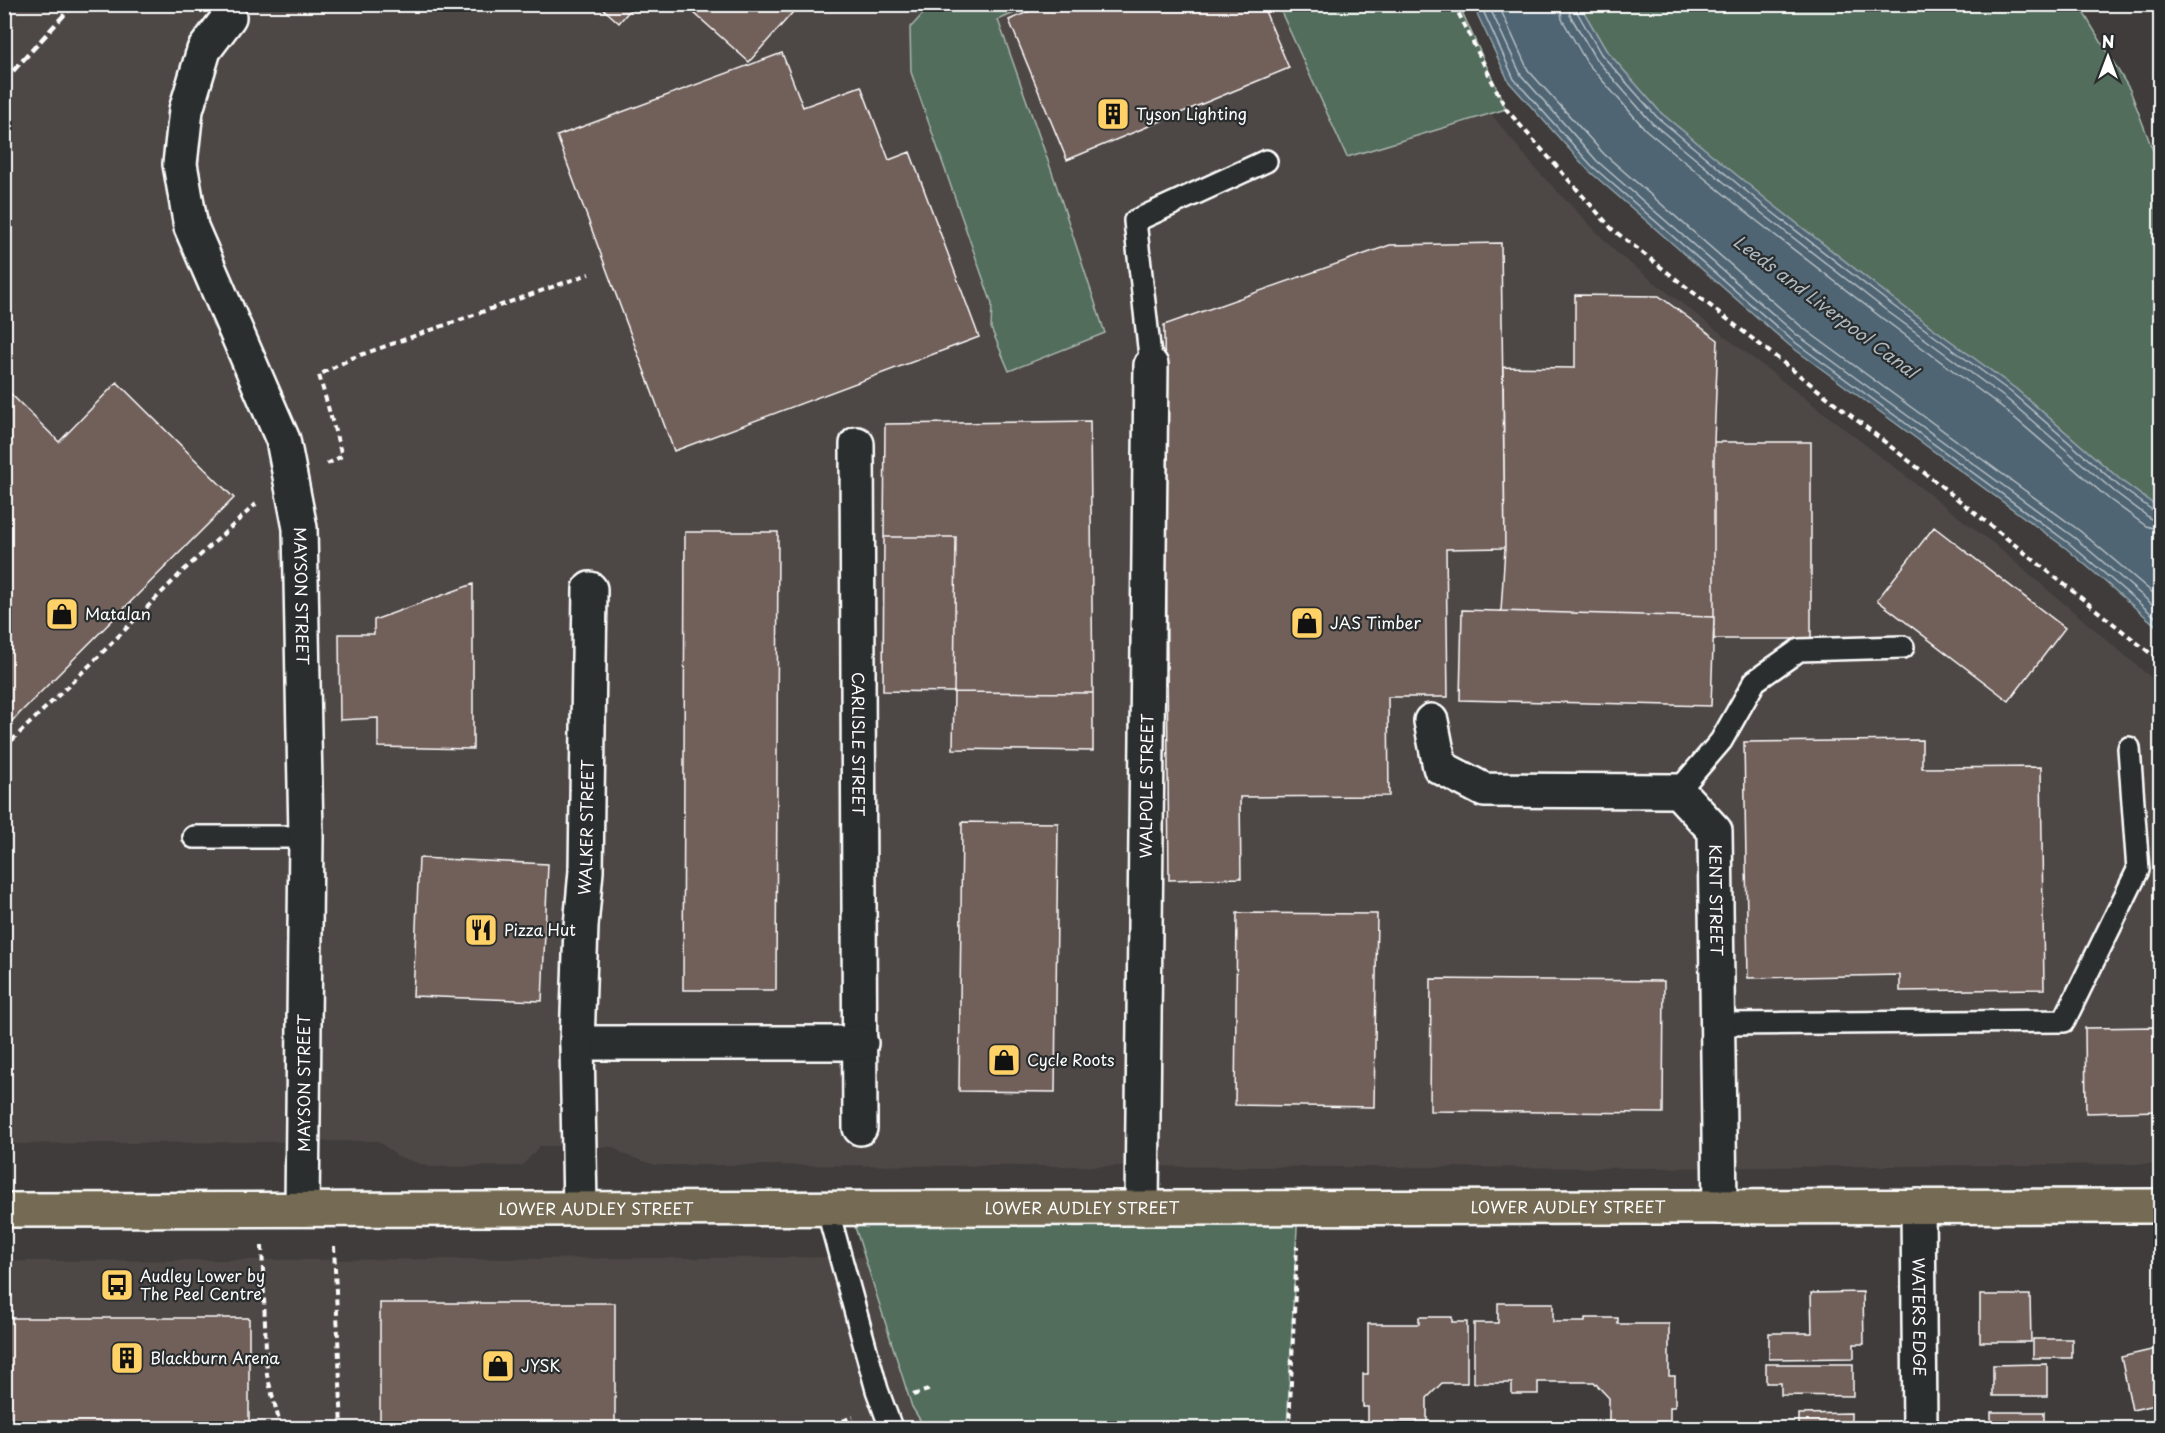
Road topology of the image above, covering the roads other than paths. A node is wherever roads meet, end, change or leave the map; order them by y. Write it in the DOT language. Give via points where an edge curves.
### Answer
graph roads {
  1 [pos="229,17"];
  2 [pos="1266,161"];
  3 [pos="1151,365"];
  4 [pos="857,444"];
  5 [pos="590,589"];
  6 [pos="1904,648"];
  7 [pos="1431,721"];
  8 [pos="2129,748"];
  9 [pos="1678,791"];
  10 [pos="194,837"];
  11 [pos="306,837"];
  12 [pos="1719,1024"];
  13 [pos="577,1043"];
  14 [pos="861,1043"];
  15 [pos="860,1128"];
  16 [pos="1918,1206"];
  17 [pos="2160,1206"];
  18 [pos="1720,1207"];
  19 [pos="1142,1208"];
  20 [pos="4,1209"];
  21 [pos="317,1209"];
  22 [pos="580,1209"];
  23 [pos="826,1209"];
  24 [pos="891,1428"];
  25 [pos="1920,1428"];
  1 -- 11 [label="street, MAYSON STREET" via="204,50 186,110 180,164 191,227 283,440 300,528"];
  2 -- 3 [label="lane" via="1135,221"];
  3 -- 19 [label="street, WALPOLE STREET"];
  4 -- 14 [label="street, CARLISLE STREET"];
  5 -- 13 [label="street, WALKER STREET" via="586,872"];
  6 -- 9 [label="lane" via="1799,650 1755,681 1720,741"];
  7 -- 9 [label="street" via="1440,767 1484,790"];
  8 -- 12 [label="lane" via="2138,870 2064,1021"];
  9 -- 12 [label="street, KENT STREET" via="1715,831"];
  10 -- 11 [label="lane"];
  11 -- 21 [label="street, MAYSON STREET"];
  12 -- 18 [label="street, KENT STREET"];
  13 -- 14 [label="street"];
  13 -- 22 [label="street, WALKER STREET"];
  14 -- 15 [label="street, CARLISLE STREET"];
  16 -- 17 [label="highway, LOWER AUDLEY STREET"];
  16 -- 18 [label="highway, LOWER AUDLEY STREET"];
  16 -- 25 [label="street, WATERS EDGE"];
  18 -- 19 [label="highway, LOWER AUDLEY STREET"];
  19 -- 23 [label="highway, LOWER AUDLEY STREET"];
  20 -- 21 [label="highway, LOWER AUDLEY STREET"];
  21 -- 22 [label="highway, LOWER AUDLEY STREET"];
  22 -- 23 [label="highway, LOWER AUDLEY STREET"];
  23 -- 24 [label="lane"];
}
